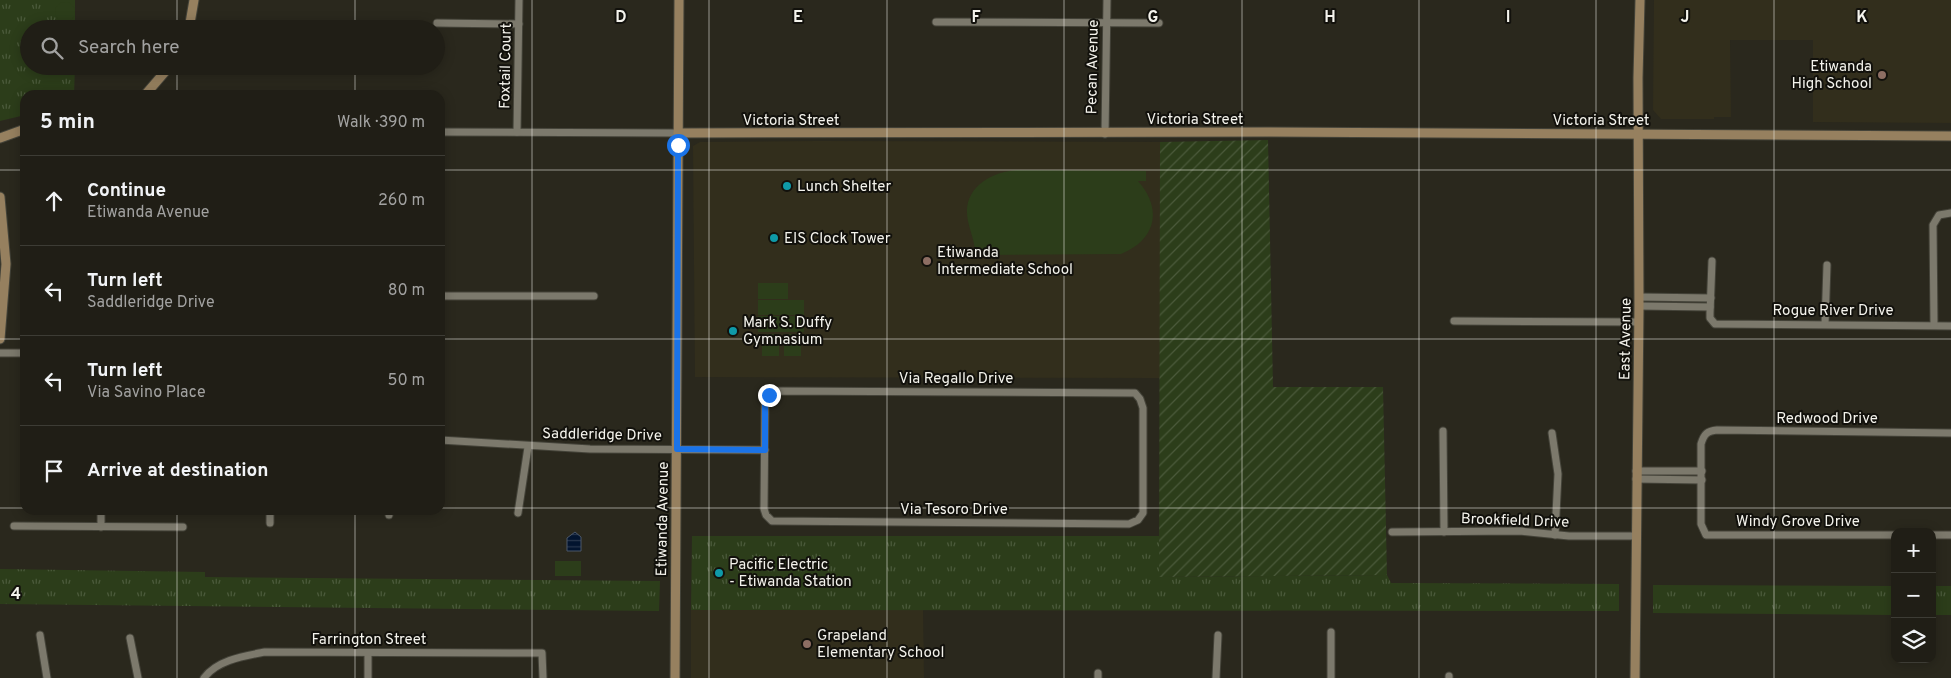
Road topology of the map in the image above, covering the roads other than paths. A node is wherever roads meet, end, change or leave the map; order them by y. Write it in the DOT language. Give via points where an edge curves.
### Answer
graph roads {
  1 [pos="194,0"];
  2 [pos="519,0"];
  3 [pos="679,0"];
  4 [pos="1107,0"];
  5 [pos="1640,0"];
  6 [pos="191,20"];
  7 [pos="936,22"];
  8 [pos="445,23"];
  9 [pos="1106,23"];
  10 [pos="1159,23"];
  11 [pos="519,24"];
  12 [pos="163,75"];
  13 [pos="150,90"];
  14 [pos="20,131"];
  15 [pos="445,132"];
  16 [pos="517,132"];
  17 [pos="678,133"];
  18 [pos="1105,134"];
  19 [pos="1639,134"];
  20 [pos="1951,136"];
  21 [pos="0,138"];
  22 [pos="0,197"];
  23 [pos="1951,213"];
  24 [pos="1712,261"];
  25 [pos="1827,266"];
  26 [pos="445,296"];
  27 [pos="594,296"];
  28 [pos="1711,298"];
  29 [pos="1639,301"];
  30 [pos="1710,307"];
  31 [pos="1454,321"];
  32 [pos="1639,322"];
  33 [pos="1825,324"];
  34 [pos="1934,325"];
  35 [pos="1951,326"];
  36 [pos="0,339"];
  37 [pos="0,353"];
  38 [pos="20,353"];
  39 [pos="1444,431"];
  40 [pos="1552,433"];
  41 [pos="1951,433"];
  42 [pos="445,440"];
  43 [pos="528,447"];
  44 [pos="677,449"];
  45 [pos="765,450"];
  46 [pos="1702,471"];
  47 [pos="1636,475"];
  48 [pos="1702,480"];
  49 [pos="518,513"];
  50 [pos="101,515"];
  51 [pos="270,515"];
  52 [pos="1138,520"];
  53 [pos="270,523"];
  54 [pos="14,526"];
  55 [pos="101,527"];
  56 [pos="183,527"];
  57 [pos="1392,532"];
  58 [pos="1444,532"];
  59 [pos="1555,535"];
  60 [pos="1891,535"];
  61 [pos="1936,535"];
  62 [pos="1951,535"];
  63 [pos="1636,536"];
  64 [pos="1331,632"];
  65 [pos="1218,634"];
  66 [pos="40,635"];
  67 [pos="130,638"];
  68 [pos="368,654"];
  69 [pos="47,678"];
  70 [pos="138,678"];
  71 [pos="204,678"];
  72 [pos="368,678"];
  73 [pos="543,678"];
  74 [pos="675,678"];
  75 [pos="1216,678"];
  76 [pos="1331,678"];
  77 [pos="1635,678"];
  1 -- 6 [label="street"];
  2 -- 11 [label="street, Foxtail Court"];
  3 -- 17 [label="street, Etiwanda Avenue"];
  4 -- 9 [label="street, Pecan Avenue"];
  5 -- 19 [label="street, East Avenue"];
  7 -- 9 [label="street"];
  8 -- 11 [label="street"];
  9 -- 10 [label="street"];
  9 -- 18 [label="street, Pecan Avenue"];
  11 -- 16 [label="street, Foxtail Court"];
  12 -- 13 [label="street"];
  14 -- 21 [label="street"];
  15 -- 16 [label="street, Victoria Street"];
  16 -- 17 [label="street, Victoria Street"];
  17 -- 18 [label="street, Victoria Street"];
  17 -- 44 [label="street, Etiwanda Avenue"];
  18 -- 19 [label="street, Victoria Street"];
  19 -- 20 [label="street, Victoria Street"];
  19 -- 29 [label="street, East Avenue"];
  22 -- 36 [label="street" via="6,264"];
  23 -- 34 [label="street" via="1938,215 1933,226"];
  24 -- 28 [label="street"];
  25 -- 33 [label="street"];
  26 -- 27 [label="street"];
  28 -- 29 [label="street"];
  28 -- 30 [label="street"];
  29 -- 30 [label="street"];
  29 -- 32 [label="street, East Avenue"];
  30 -- 33 [label="street, Rogue River Drive" via="1710,318 1715,324"];
  31 -- 32 [label="street"];
  32 -- 47 [label="street, East Avenue"];
  33 -- 34 [label="street, Rogue River Drive"];
  34 -- 35 [label="street, Rogue River Drive"];
  37 -- 38 [label="street"];
  39 -- 58 [label="street"];
  40 -- 59 [label="street" via="1558,474"];
  41 -- 46 [label="street, Redwood Drive" via="1709,431 1700,444"];
  42 -- 43 [label="street, Saddleridge Drive"];
  43 -- 44 [label="street, Saddleridge Drive"];
  43 -- 49 [label="street"];
  44 -- 45 [label="street, Saddleridge Drive"];
  44 -- 74 [label="street, Etiwanda Avenue"];
  45 -- 52 [label="street, Via Tesoro Drive" via="764,509 770,520 1129,524"];
  45 -- 52 [label="street, Via Regallo Drive" via="765,404 769,395 776,391 1134,393 1143,408 1143,513"];
  46 -- 47 [label="street"];
  46 -- 48 [label="street"];
  47 -- 48 [label="street"];
  47 -- 63 [label="street, East Avenue"];
  48 -- 60 [label="street, Windy Grove Drive" via="1703,532 1706,535"];
  50 -- 55 [label="street"];
  51 -- 53 [label="street"];
  54 -- 55 [label="street"];
  55 -- 56 [label="street"];
  57 -- 58 [label="street, Brookfield Drive"];
  58 -- 59 [label="street, Brookfield Drive"];
  59 -- 63 [label="street, Brookfield Drive"];
  61 -- 62 [label="street"];
  63 -- 77 [label="street, East Avenue"];
  64 -- 76 [label="street"];
  65 -- 75 [label="street"];
  66 -- 69 [label="street"];
  67 -- 70 [label="street"];
  68 -- 71 [label="street, Farrington Street" via="265,652 239,657 210,670"];
  68 -- 72 [label="street"];
  68 -- 73 [label="street, Farrington Street" via="542,653"];
}
